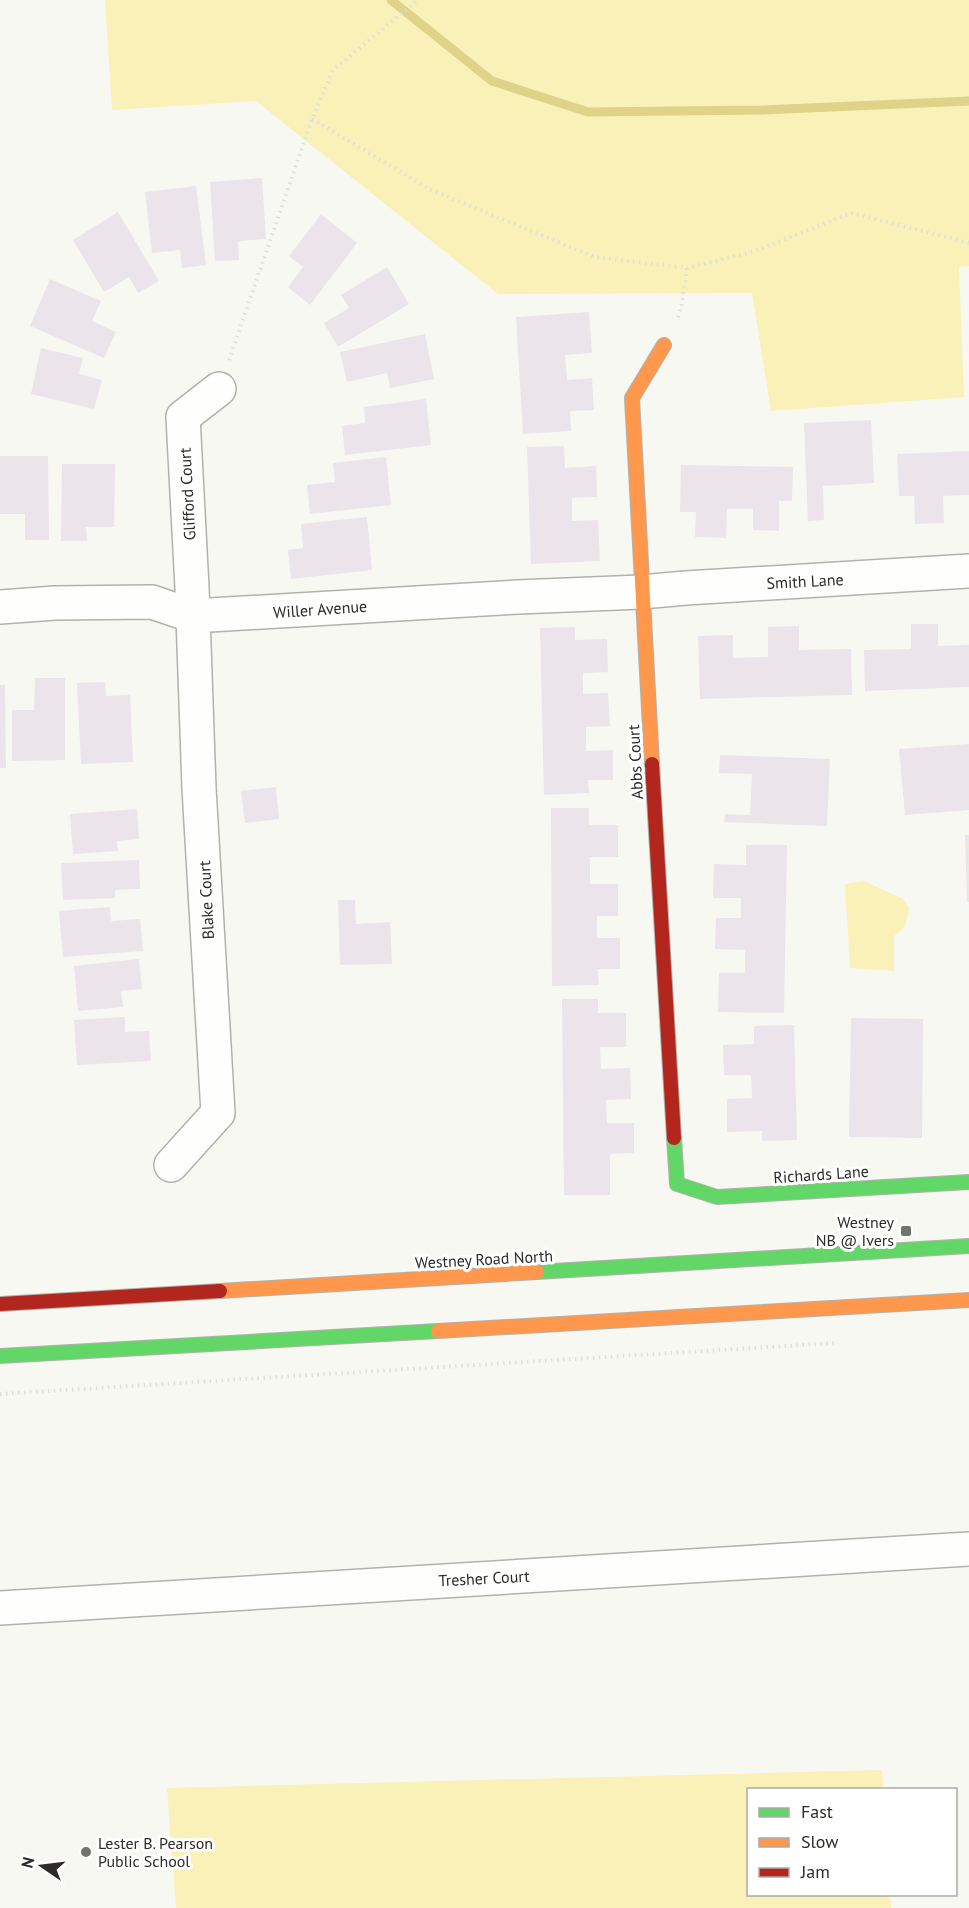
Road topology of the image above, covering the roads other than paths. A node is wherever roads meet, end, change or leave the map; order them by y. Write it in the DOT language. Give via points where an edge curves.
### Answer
graph roads {
  1 [pos="664,345"];
  2 [pos="219,389"];
  3 [pos="969,571"];
  4 [pos="641,592"];
  5 [pos="0,607"];
  6 [pos="193,616"];
  7 [pos="171,1165"];
  8 [pos="969,1182"];
  9 [pos="677,1184"];
  10 [pos="969,1246"];
  11 [pos="969,1300"];
  12 [pos="0,1304"];
  13 [pos="0,1356"];
  14 [pos="969,1549"];
  15 [pos="0,1608"];
  1 -- 4 [label="main road, Abbs Court" via="632,398"];
  2 -- 6 [label="street, Glifford Court" via="183,417"];
  3 -- 4 [label="street, Smith Lane"];
  4 -- 6 [label="street, Willer Avenue"];
  4 -- 9 [label="main road, Abbs Court"];
  5 -- 6 [label="street, Willer Avenue" via="152,602"];
  6 -- 7 [label="street, Blake Court" via="218,1113"];
  8 -- 9 [label="main road, Richards Lane" via="717,1197"];
  10 -- 12 [label="main road, Westney Road North"];
  11 -- 13 [label="main road"];
  14 -- 15 [label="street, Tresher Court"];
}
